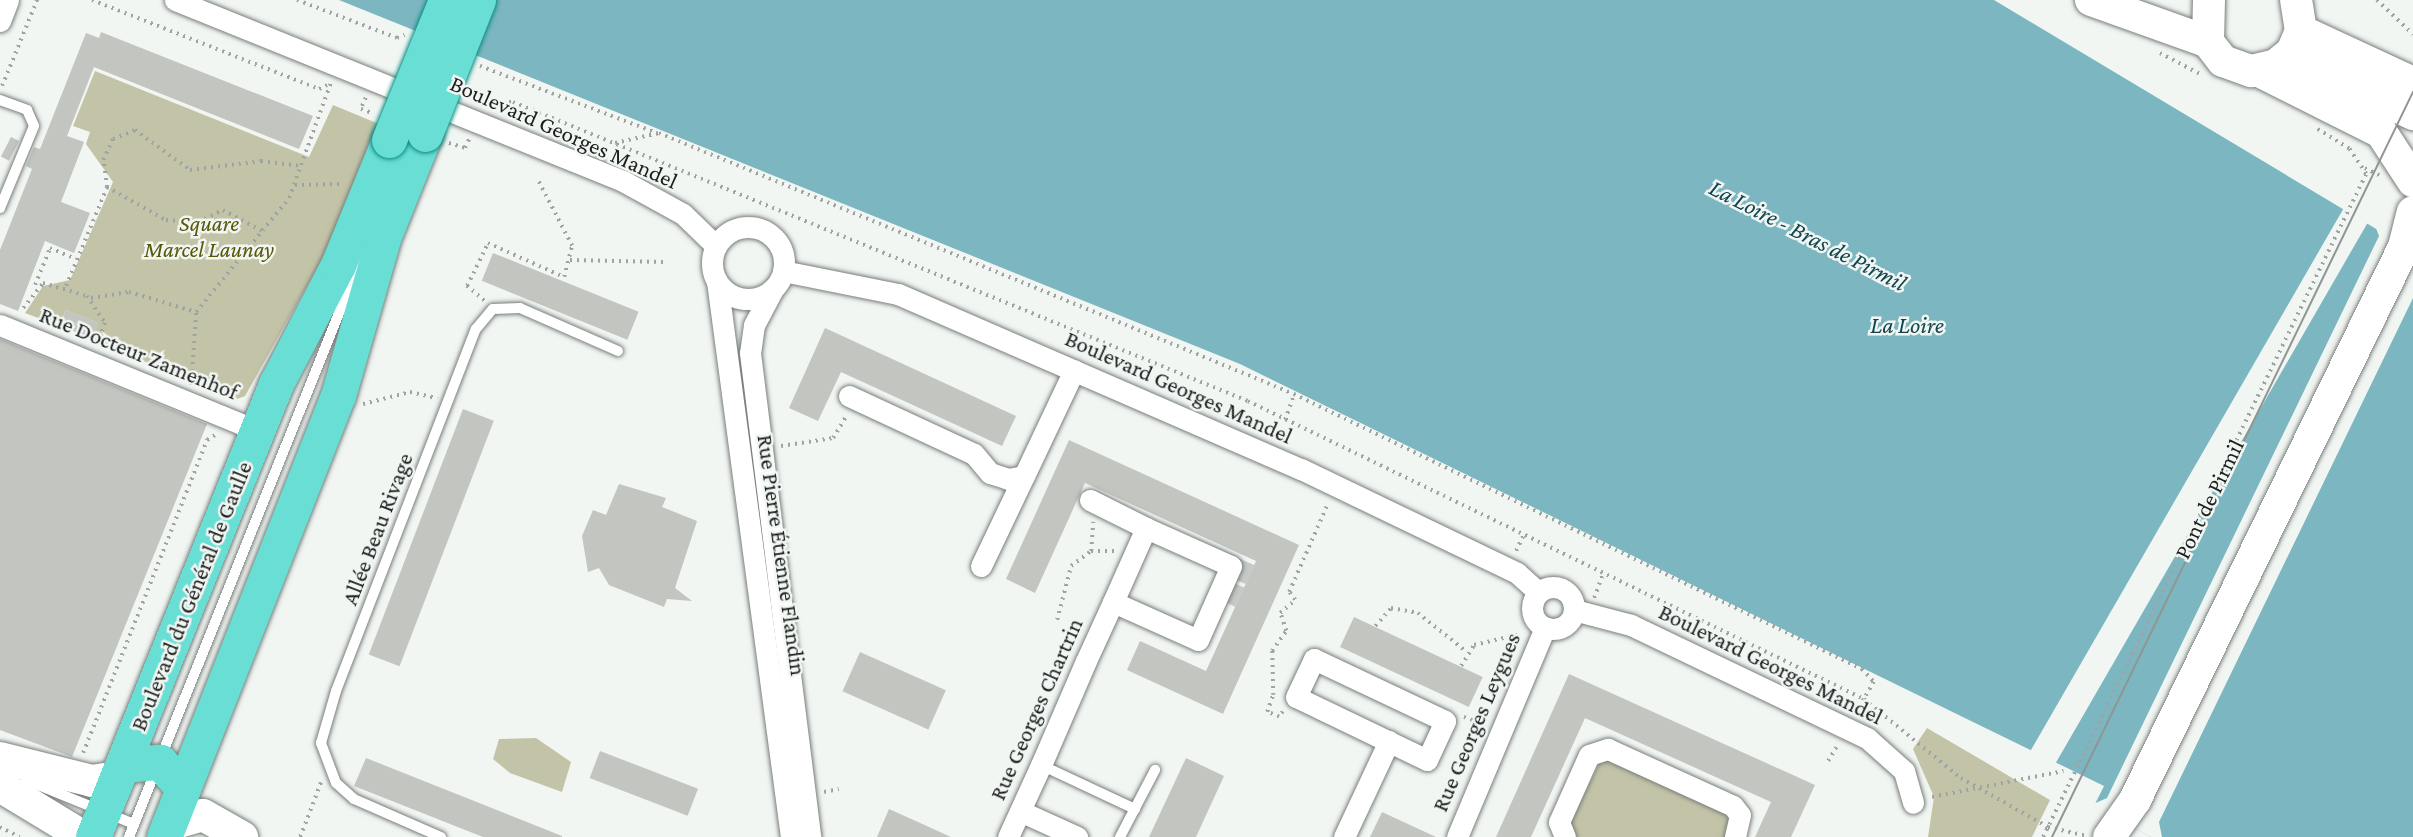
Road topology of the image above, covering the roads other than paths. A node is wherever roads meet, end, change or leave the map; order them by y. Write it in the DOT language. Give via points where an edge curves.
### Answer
graph roads {
  1 [pos="8,0"];
  2 [pos="175,0"];
  3 [pos="446,0"];
  4 [pos="478,0"];
  5 [pos="2091,0"];
  6 [pos="2209,0"];
  7 [pos="2296,0"];
  8 [pos="0,21"];
  9 [pos="2208,42"];
  10 [pos="2295,43"];
  11 [pos="2259,71"];
  12 [pos="2413,83"];
  13 [pos="0,100"];
  14 [pos="2413,114"];
  15 [pos="404,146"];
  16 [pos="2402,175"];
  17 [pos="0,208"];
  18 [pos="2413,212"];
  19 [pos="2408,244"];
  20 [pos="716,246"];
  21 [pos="778,280"];
  22 [pos="717,281"];
  23 [pos="0,325"];
  24 [pos="618,351"];
  25 [pos="307,356"];
  26 [pos="1074,370"];
  27 [pos="348,395"];
  28 [pos="853,398"];
  29 [pos="248,426"];
  30 [pos="1024,476"];
  31 [pos="1094,501"];
  32 [pos="1146,528"];
  33 [pos="981,566"];
  34 [pos="1538,592"];
  35 [pos="1113,601"];
  36 [pos="1582,612"];
  37 [pos="1545,628"];
  38 [pos="1389,741"];
  39 [pos="160,762"];
  40 [pos="1041,765"];
  41 [pos="1155,770"];
  42 [pos="120,771"];
  43 [pos="9,773"];
  44 [pos="2136,800"];
  45 [pos="193,801"];
  46 [pos="1913,803"];
  47 [pos="1135,809"];
  48 [pos="1020,811"];
  49 [pos="124,828"];
  50 [pos="129,837"];
  51 [pos="242,837"];
  52 [pos="441,837"];
  53 [pos="791,837"];
  54 [pos="810,837"];
  55 [pos="1008,837"];
  56 [pos="1077,837"];
  57 [pos="1121,837"];
  58 [pos="1343,837"];
  59 [pos="1457,837"];
  60 [pos="1565,837"];
  61 [pos="1735,837"];
  62 [pos="2109,837"];
  63 [pos="2132,837"];
  1 -- 8 [label="street"];
  2 -- 20 [label="street, Boulevard Georges Mandel" via="378,91 655,196"];
  3 -- 15 [label="main road, bridge"];
  4 -- 15 [label="main road, bridge"];
  5 -- 9 [label="main road"];
  6 -- 9 [label="main road"];
  7 -- 10 [label="main road"];
  9 -- 11 [label="main road" via="2231,66"];
  10 -- 11 [label="main road"];
  10 -- 12 [label="main road"];
  10 -- 14 [label="main road"];
  11 -- 16 [label="main road" via="2381,132"];
  13 -- 17 [label="lane" via="27,110 34,126"];
  15 -- 25 [label="lane, Boulevard du Général de Gaulle"];
  15 -- 25 [label="main road, Boulevard du Général de Gaulle" via="368,193"];
  15 -- 27 [label="main road"];
  18 -- 19 [label="main road"];
  19 -- 44 [label="main road"];
  20 -- 21 [label="street" via="737,229 763,231 781,251"];
  20 -- 22 [label="street"];
  21 -- 22 [label="street" via="743,299"];
  21 -- 26 [label="street, Boulevard Georges Mandel" via="880,288"];
  21 -- 54 [label="street, Rue Pierre Étienne Flandin" via="754,325 750,353"];
  22 -- 53 [label="street, Rue Pierre Étienne Flandin"];
  23 -- 29 [label="street, Rue Docteur Zamenhof"];
  24 -- 52 [label="lane, Allée Beau Rivage" via="520,307 493,309 476,329 325,724 321,743 332,775 354,799"];
  25 -- 27 [label="main road" via="337,366"];
  25 -- 29 [label="main road, Boulevard du Général de Gaulle"];
  25 -- 39 [label="lane, Boulevard du Général de Gaulle"];
  26 -- 30 [label="street"];
  26 -- 34 [label="street, Boulevard Georges Mandel" via="1336,486 1517,573"];
  27 -- 45 [label="main road"];
  28 -- 30 [label="street" via="974,454 990,473"];
  29 -- 42 [label="main road, Boulevard du Général de Gaulle"];
  30 -- 33 [label="street"];
  31 -- 32 [label="street, Rue Georges Chartrin"];
  32 -- 35 [label="street, Rue Georges Chartrin"];
  32 -- 35 [label="street, Rue Georges Chartrin" via="1231,566 1198,640"];
  34 -- 36 [label="street" via="1552,587 1566,591"];
  34 -- 37 [label="street" via="1531,612"];
  35 -- 40 [label="street, Rue Georges Chartrin"];
  36 -- 37 [label="street" via="1564,627"];
  36 -- 46 [label="street, Boulevard Georges Mandel" via="1631,625 1848,728 1895,759"];
  37 -- 59 [label="street, Rue Georges Leygues"];
  38 -- 38 [label="street" via="1427,760 1445,721 1314,659 1296,697"];
  38 -- 58 [label="street"];
  39 -- 42 [label="main road"];
  39 -- 45 [label="main road"];
  39 -- 49 [label="lane, Boulevard du Général de Gaulle"];
  40 -- 47 [label="lane"];
  40 -- 48 [label="street, Rue Georges Chartrin"];
  41 -- 47 [label="lane"];
  42 -- 43 [label="main road" via="74,776"];
  42 -- 49 [label="main road, Boulevard du Général de Gaulle"];
  43 -- 49 [label="main road"];
  44 -- 62 [label="main road"];
  44 -- 63 [label="main road"];
  45 -- 49 [label="main road"];
  45 -- 51 [label="main road"];
  47 -- 57 [label="lane"];
  48 -- 55 [label="street, Rue Georges Chartrin"];
  48 -- 56 [label="street"];
  49 -- 50 [label="lane"];
  60 -- 61 [label="street" via="1559,822 1589,755 1608,749 1733,806 1740,815"];
}
